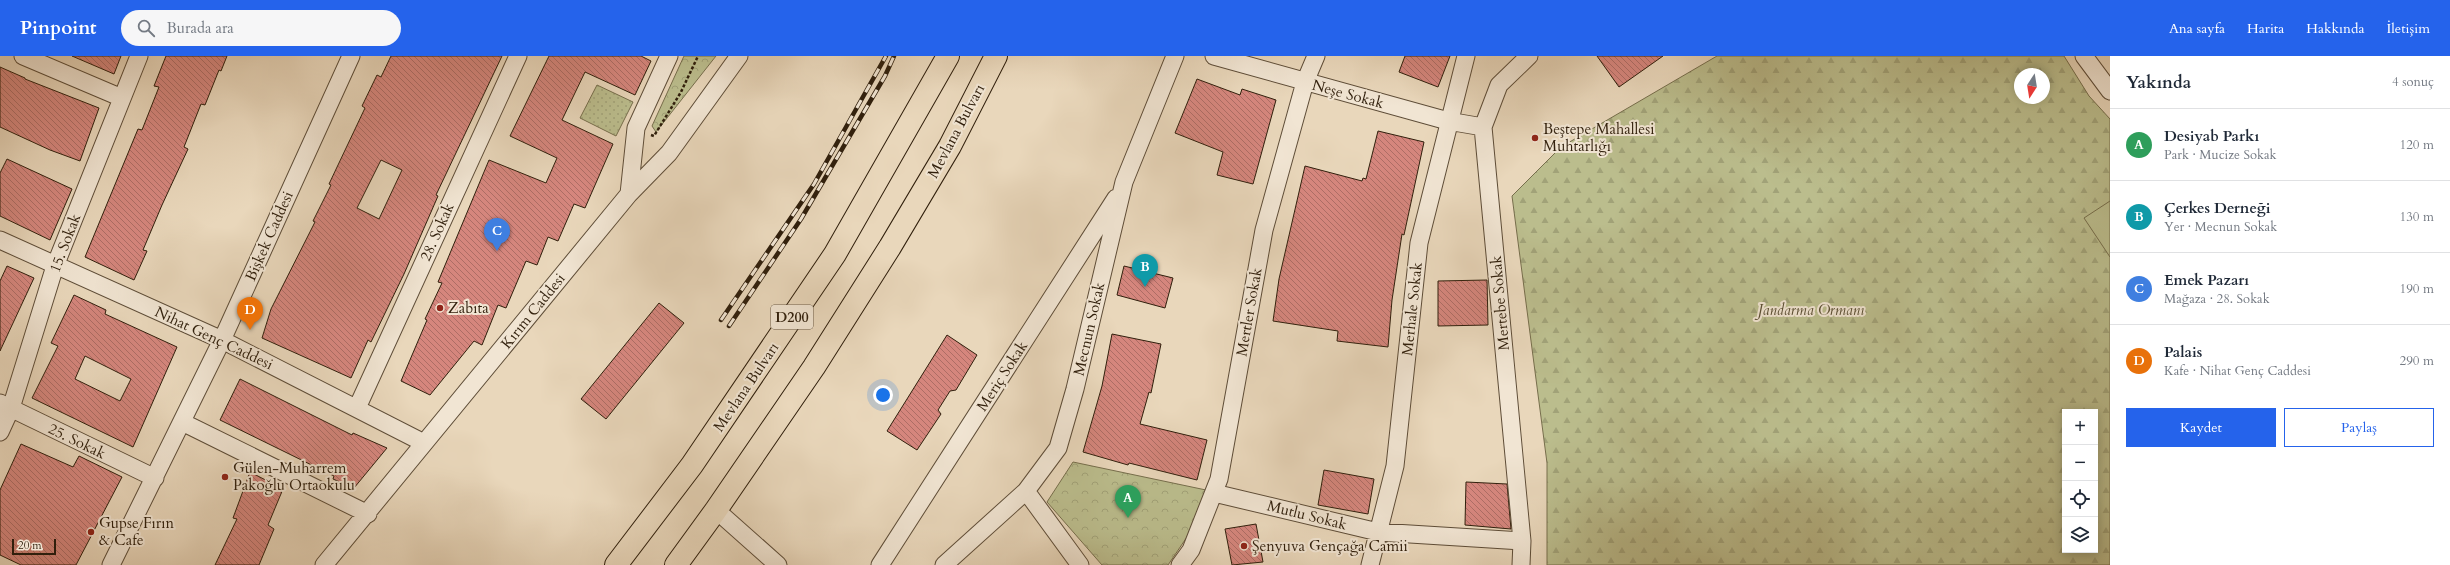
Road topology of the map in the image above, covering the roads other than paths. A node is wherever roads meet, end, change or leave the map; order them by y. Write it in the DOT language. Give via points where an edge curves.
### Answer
graph roads {
  1 [pos="23,56"];
  2 [pos="139,56"];
  3 [pos="351,56"];
  4 [pos="518,56"];
  5 [pos="668,56"];
  6 [pos="739,56"];
  7 [pos="948,56"];
  8 [pos="996,56"];
  9 [pos="1174,56"];
  10 [pos="1214,56"];
  11 [pos="1316,56"];
  12 [pos="1466,56"];
  13 [pos="1529,56"];
  14 [pos="2084,56"];
  15 [pos="1305,82"];
  16 [pos="2110,91"];
  17 [pos="122,98"];
  18 [pos="1448,121"];
  19 [pos="1484,128"];
  20 [pos="1123,187"];
  21 [pos="629,194"];
  22 [pos="0,240"];
  23 [pos="55,266"];
  24 [pos="222,340"];
  25 [pos="5,406"];
  26 [pos="357,408"];
  27 [pos="182,422"];
  28 [pos="0,432"];
  29 [pos="424,443"];
  30 [pos="155,478"];
  31 [pos="1026,491"];
  32 [pos="1214,493"];
  33 [pos="716,510"];
  34 [pos="368,514"];
  35 [pos="1378,532"];
  36 [pos="1522,541"];
  37 [pos="111,565"];
  38 [pos="324,565"];
  39 [pos="616,565"];
  40 [pos="676,565"];
  41 [pos="778,565"];
  42 [pos="880,565"];
  43 [pos="944,565"];
  44 [pos="1080,565"];
  45 [pos="1180,565"];
  46 [pos="1370,565"];
  47 [pos="1521,565"];
  1 -- 17 [label="street"];
  2 -- 17 [label="street, 15. Sokak"];
  3 -- 24 [label="street, Bişkek Caddesi"];
  4 -- 26 [label="street, 28. Sokak"];
  5 -- 21 [label="street" via="636,128"];
  6 -- 21 [label="street, Kırım Caddesi" via="669,153"];
  7 -- 39 [label="highway, Mevlana Bulvarı / D200" via="830,260 692,465"];
  8 -- 33 [label="highway, Mevlana Bulvarı / D200" via="950,146 890,247 814,366"];
  9 -- 20 [label="street, Mecnun Sokak"];
  10 -- 15 [label="street, Neşe Sokak"];
  11 -- 15 [label="street, Mertler Sokak"];
  12 -- 18 [label="street, Merhale Sokak"];
  13 -- 19 [label="street, Mertebe Sokak" via="1499,86"];
  14 -- 16 [label="street"];
  15 -- 18 [label="street, Neşe Sokak"];
  15 -- 32 [label="street, Mertler Sokak" via="1264,230 1219,479"];
  17 -- 23 [label="street, 15. Sokak"];
  18 -- 19 [label="street, Neşe Sokak"];
  18 -- 35 [label="street, Merhale Sokak" via="1419,243 1395,466"];
  19 -- 36 [label="street, Mertebe Sokak"];
  20 -- 31 [label="street, Mecnun Sokak" via="1076,389 1058,448"];
  20 -- 42 [label="street, Meriç Sokak"];
  21 -- 29 [label="street, Kırım Caddesi"];
  22 -- 23 [label="street, Nihat Genç Caddesi"];
  23 -- 24 [label="street, Nihat Genç Caddesi"];
  23 -- 25 [label="street, 15. Sokak"];
  24 -- 26 [label="street, Nihat Genç Caddesi"];
  24 -- 27 [label="street, Bişkek Caddesi"];
  25 -- 28 [label="street, 15. Sokak"];
  25 -- 30 [label="street, 25. Sokak"];
  26 -- 29 [label="street, Nihat Genç Caddesi"];
  27 -- 30 [label="street, Bişkek Caddesi"];
  27 -- 34 [label="street"];
  29 -- 34 [label="street, Kırım Caddesi"];
  30 -- 37 [label="street, Bişkek Caddesi"];
  31 -- 43 [label="street, Mecnun Sokak"];
  31 -- 44 [label="street"];
  32 -- 35 [label="street, Mutlu Sokak"];
  32 -- 45 [label="street, Mertler Sokak" via="1191,550"];
  33 -- 40 [label="highway, Mevlana Bulvarı / D200"];
  33 -- 41 [label="street"];
  34 -- 38 [label="street, Kırım Caddesi"];
  35 -- 36 [label="street, Mutlu Sokak"];
  35 -- 46 [label="street, Merhale Sokak"];
  36 -- 47 [label="street, Mertebe Sokak"];
}
